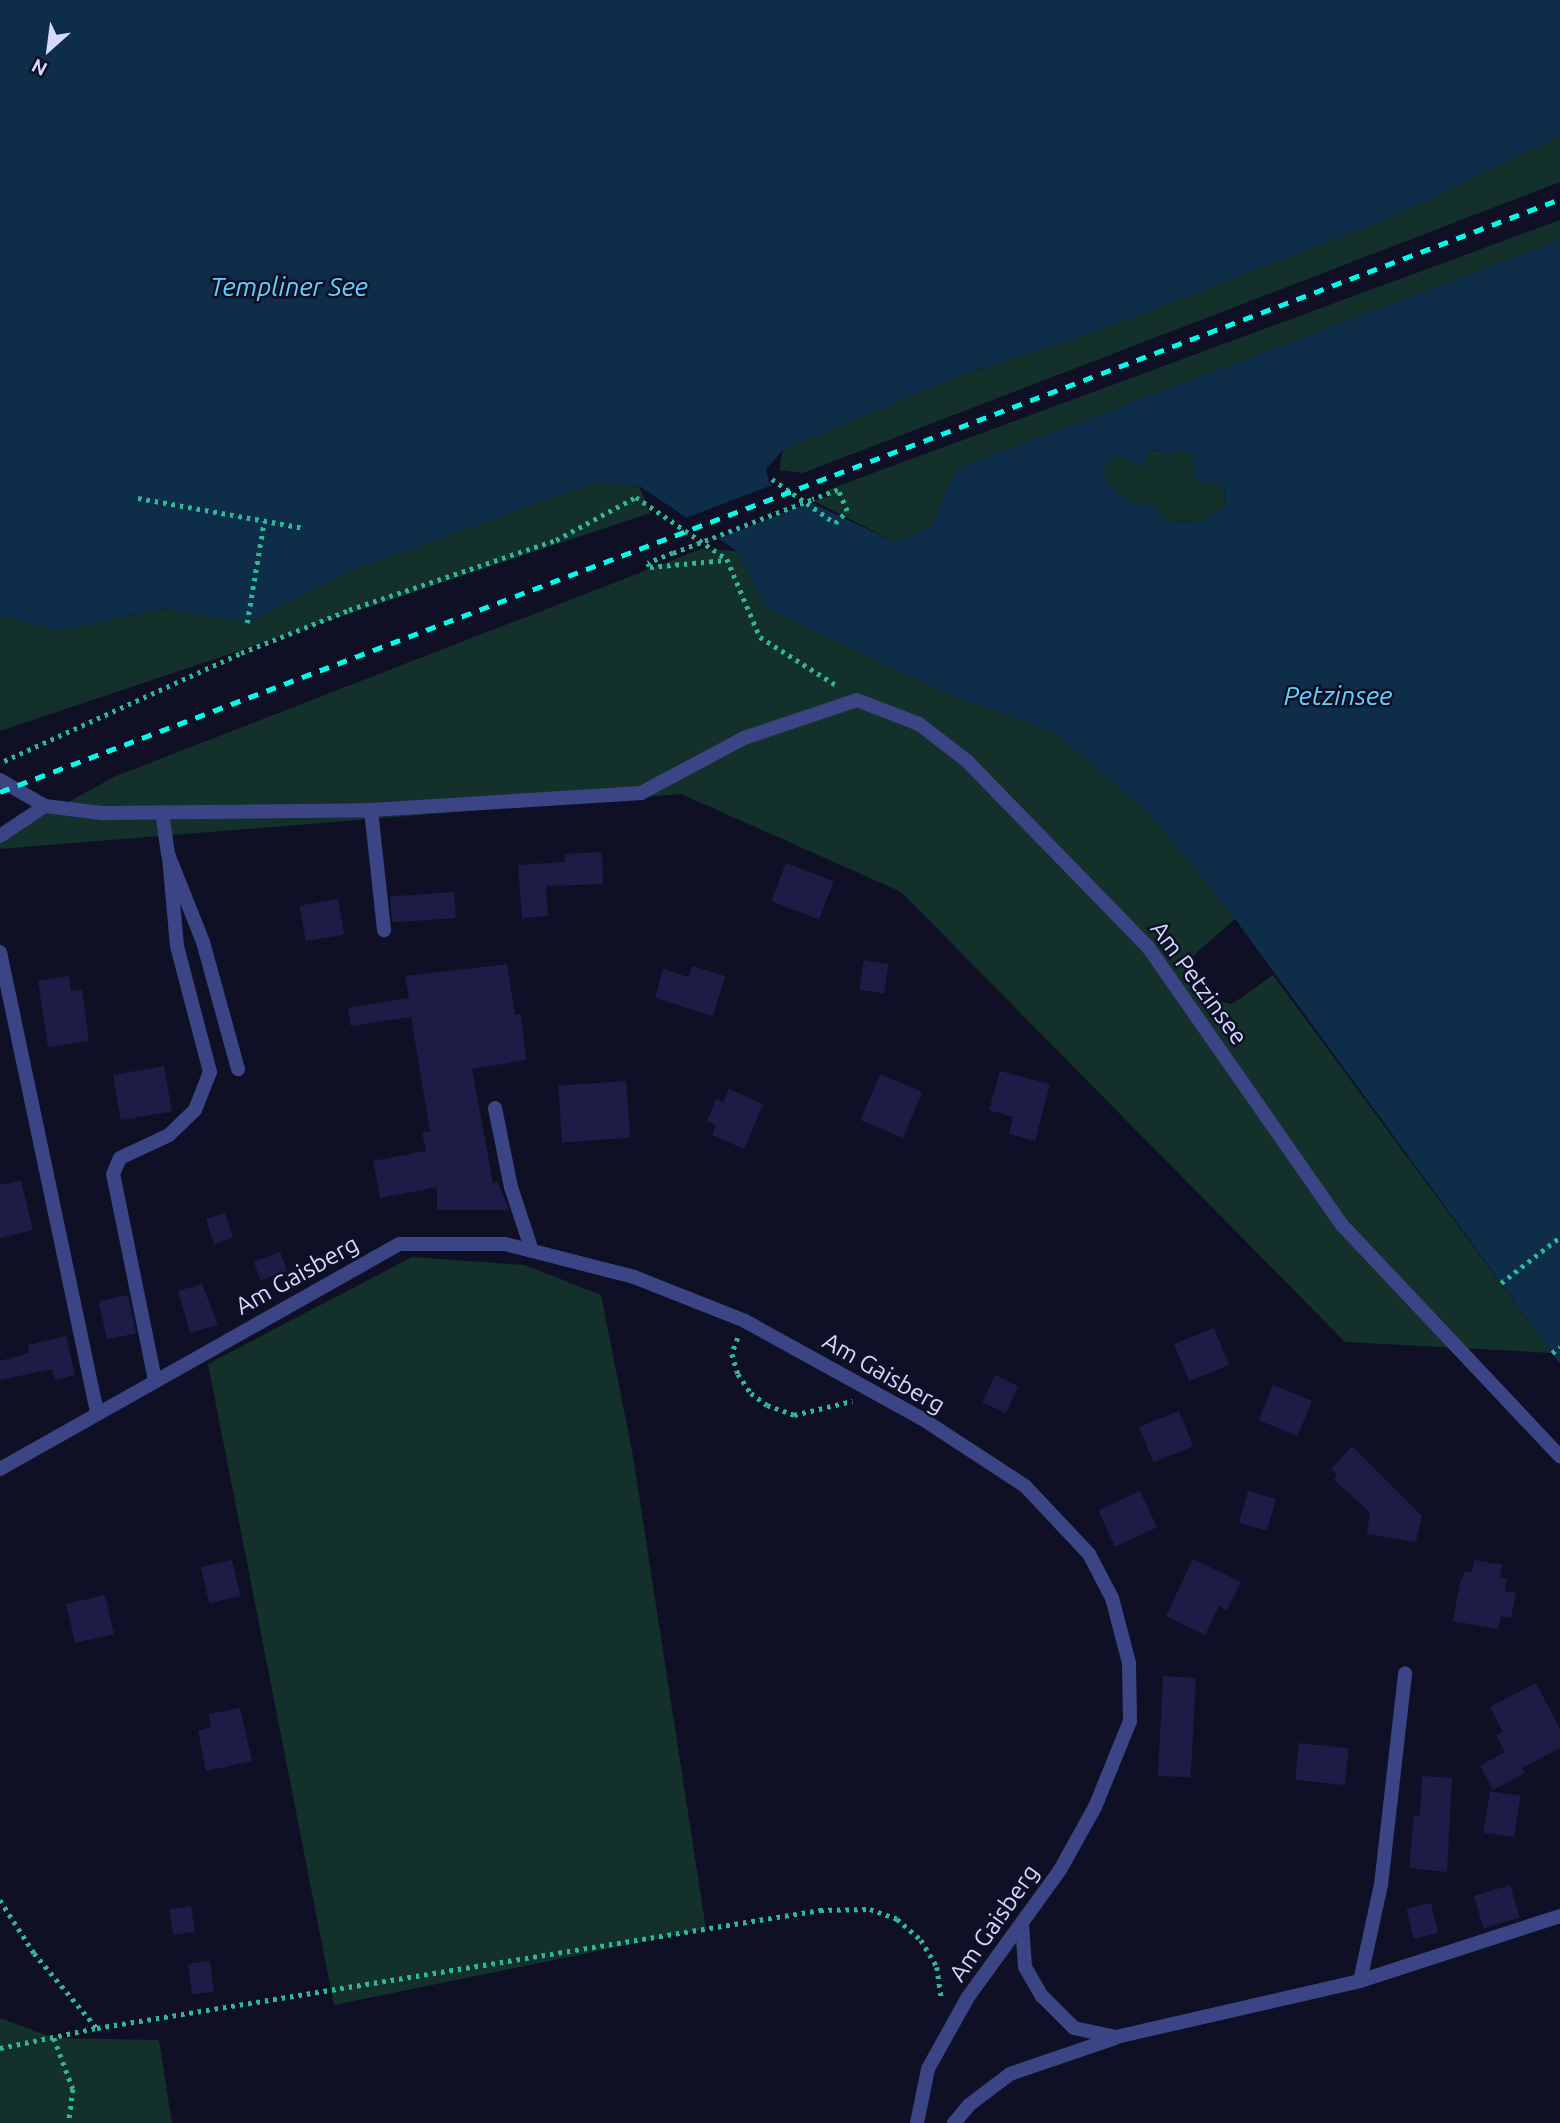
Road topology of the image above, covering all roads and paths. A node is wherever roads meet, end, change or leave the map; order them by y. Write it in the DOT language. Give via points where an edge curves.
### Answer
graph roads {
  1 [pos="772,479"];
  2 [pos="138,498"];
  3 [pos="264,521"];
  4 [pos="304,528"];
  5 [pos="727,559"];
  6 [pos="247,623"];
  7 [pos="857,700"];
  8 [pos="0,763"];
  9 [pos="0,780"];
  10 [pos="45,806"];
  11 [pos="372,810"];
  12 [pos="162,812"];
  13 [pos="0,836"];
  14 [pos="169,856"];
  15 [pos="384,930"];
  16 [pos="0,952"];
  17 [pos="4,986"];
  18 [pos="238,1069"];
  19 [pos="495,1108"];
  20 [pos="1560,1237"];
  21 [pos="532,1251"];
  22 [pos="1501,1283"];
  23 [pos="745,1321"];
  24 [pos="1560,1346"];
  25 [pos="1552,1353"];
  26 [pos="155,1380"];
  27 [pos="866,1387"];
  28 [pos="96,1412"];
  29 [pos="1560,1456"];
  30 [pos="0,1469"];
  31 [pos="1405,1673"];
  32 [pos="0,1900"];
  33 [pos="1560,1916"];
  34 [pos="1022,1923"];
  35 [pos="1360,1981"];
  36 [pos="944,2012"];
  37 [pos="97,2028"];
  38 [pos="1116,2037"];
  39 [pos="54,2038"];
  40 [pos="0,2048"];
  41 [pos="69,2123"];
  42 [pos="917,2123"];
  43 [pos="954,2123"];
  1 -- 5 [label="path, bridge" via="835,523 847,511 838,490 813,499 673,553 649,563 650,567"];
  2 -- 3 [label="path"];
  3 -- 4 [label="path"];
  3 -- 6 [label="path"];
  5 -- 7 [label="path" via="760,637"];
  5 -- 8 [label="path" via="636,496 556,540 349,610 253,648"];
  7 -- 11 [label="street" via="744,738 641,793"];
  7 -- 29 [label="street, Am Petzinsee" via="919,724 967,761 1148,947 1342,1225"];
  9 -- 10 [label="street"];
  10 -- 12 [label="street" via="102,813"];
  10 -- 13 [label="street"];
  11 -- 12 [label="street"];
  11 -- 15 [label="street"];
  12 -- 14 [label="street"];
  14 -- 18 [label="street" via="203,942"];
  14 -- 26 [label="street" via="177,946 210,1072 195,1110 169,1135 120,1158 113,1174"];
  16 -- 17 [label="street"];
  17 -- 28 [label="street"];
  19 -- 21 [label="street" via="511,1187"];
  20 -- 22 [label="path"];
  21 -- 23 [label="street, Am Gaisberg" via="634,1277"];
  21 -- 26 [label="street, Am Gaisberg" via="505,1244 400,1244"];
  23 -- 27 [label="street, Am Gaisberg"];
  23 -- 27 [label="path" via="732,1354 751,1393 767,1405 794,1415 854,1401"];
  24 -- 25 [label="path"];
  26 -- 28 [label="street, Am Gaisberg"];
  27 -- 34 [label="street, Am Gaisberg" via="1025,1486 1089,1554 1112,1598 1129,1663 1130,1721 1095,1807 1060,1870"];
  28 -- 30 [label="street, Am Gaisberg"];
  31 -- 35 [label="street" via="1381,1885"];
  32 -- 37 [label="path" via="34,1953"];
  33 -- 35 [label="street"];
  34 -- 38 [label="street" via="1025,1967 1042,1996 1074,2028"];
  34 -- 42 [label="street, Am Gaisberg" via="968,1997 928,2070"];
  35 -- 38 [label="street"];
  36 -- 37 [label="path" via="937,1967 921,1940 897,1919 870,1909 833,1909"];
  37 -- 39 [label="path"];
  38 -- 43 [label="street" via="1010,2074 969,2105"];
  39 -- 40 [label="path"];
  39 -- 41 [label="path" via="73,2089"];
}
